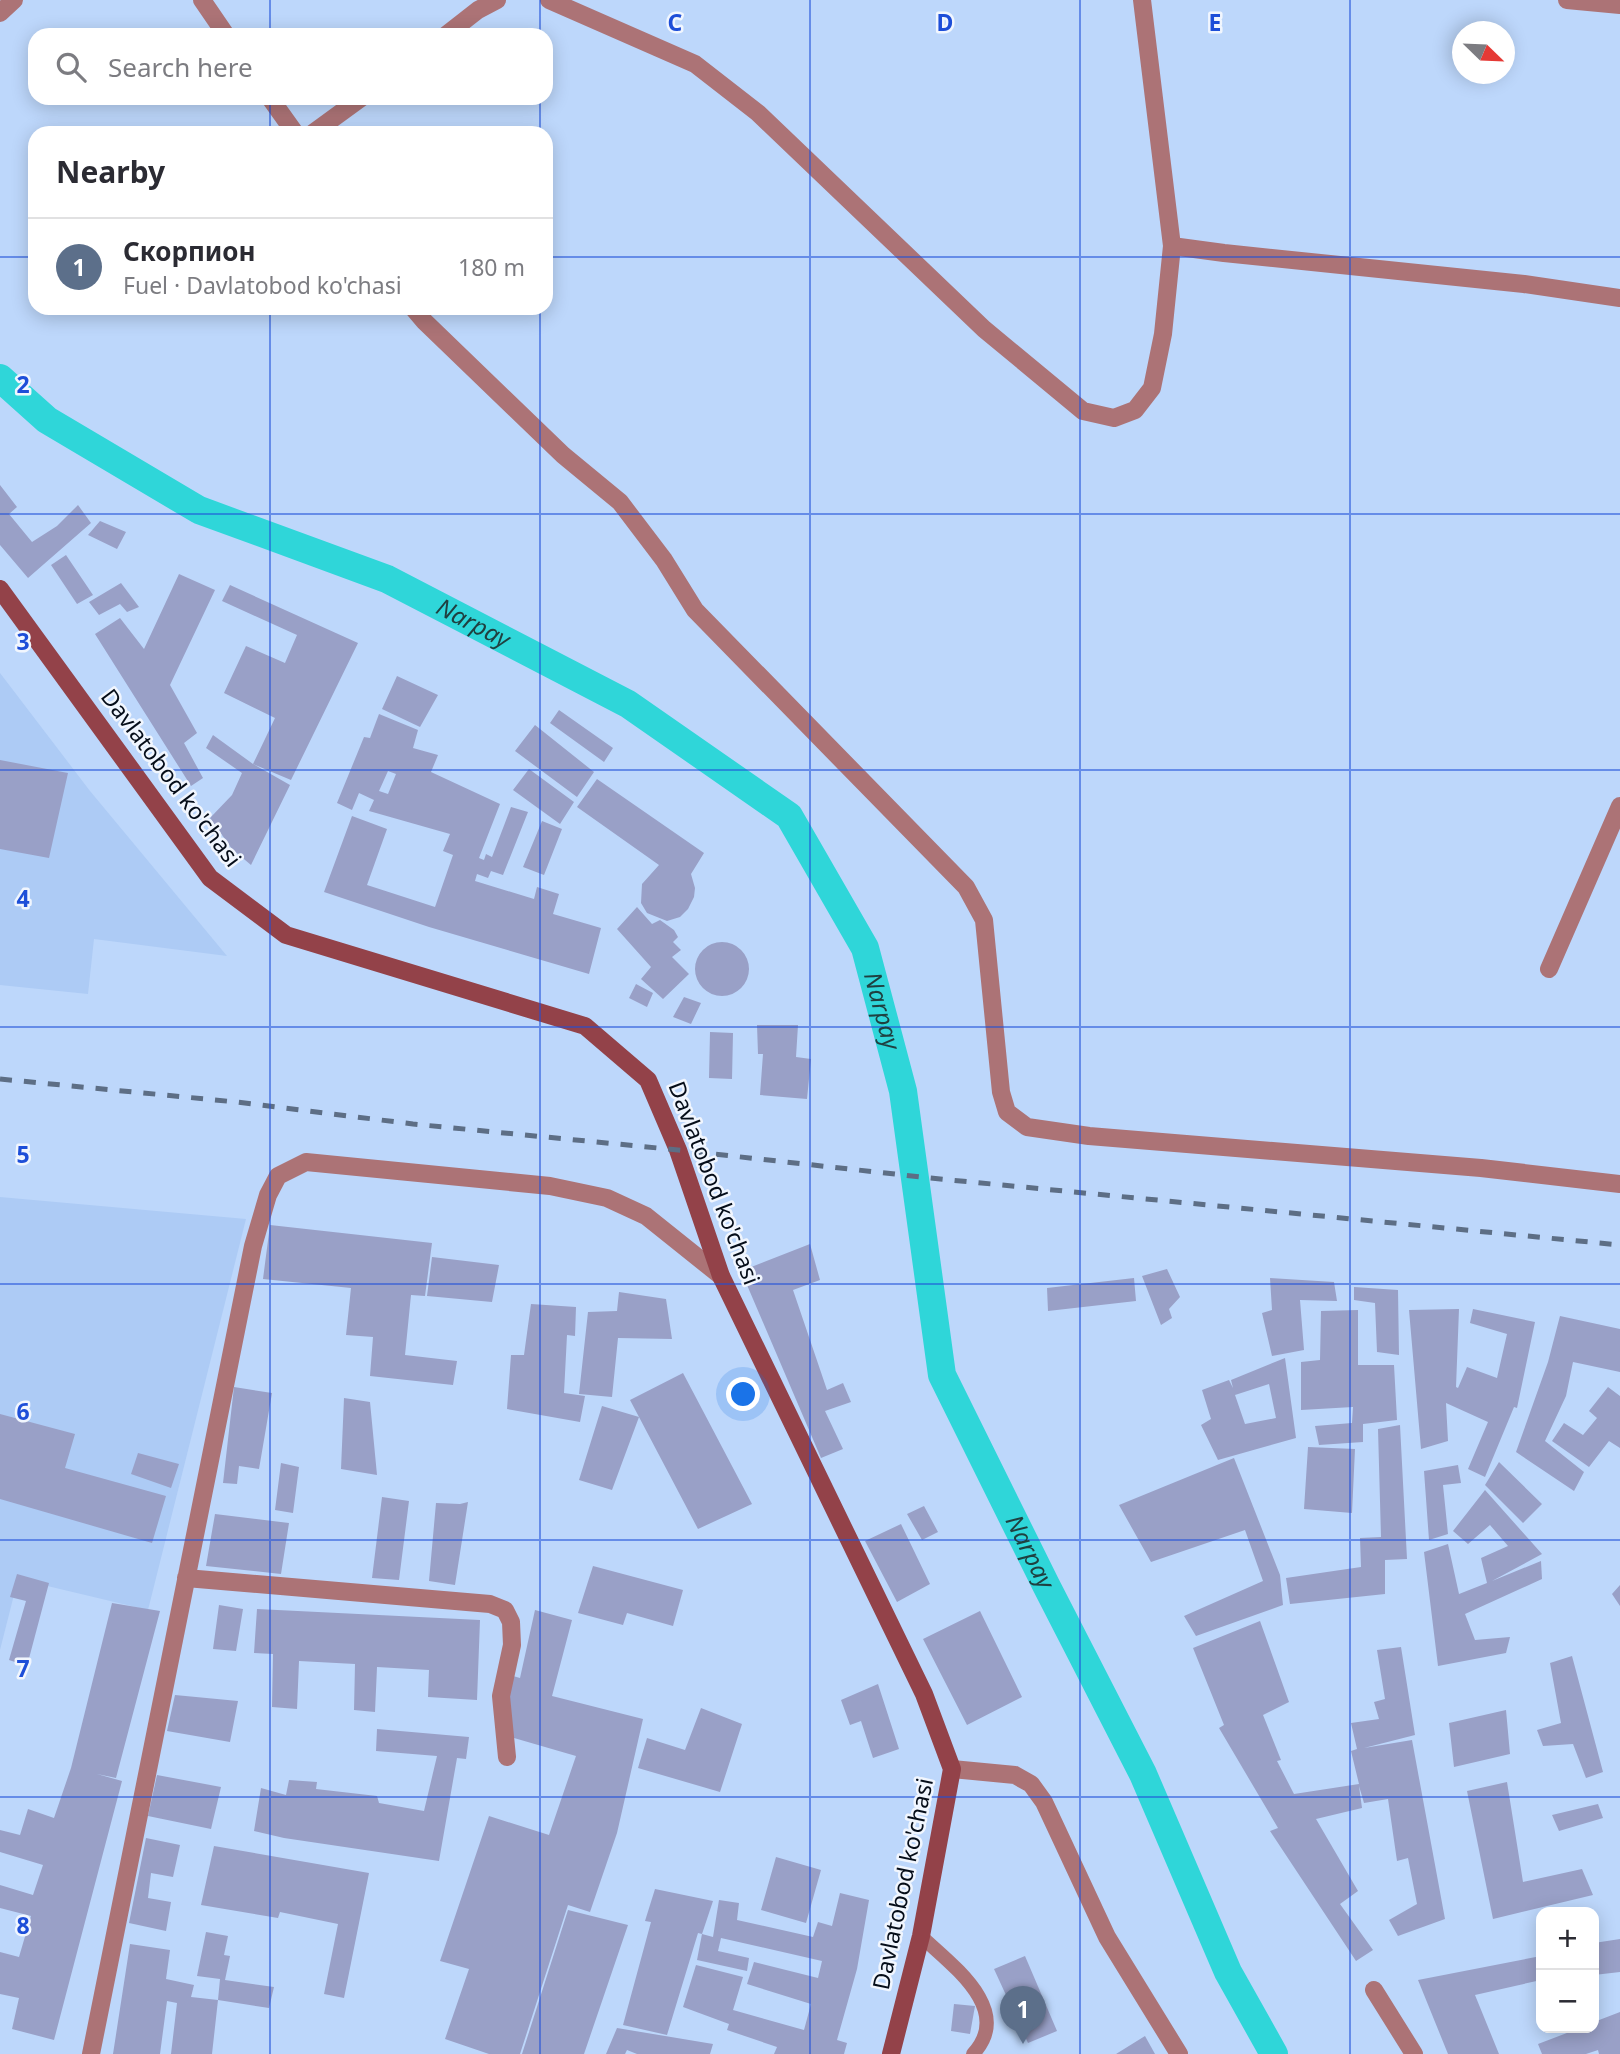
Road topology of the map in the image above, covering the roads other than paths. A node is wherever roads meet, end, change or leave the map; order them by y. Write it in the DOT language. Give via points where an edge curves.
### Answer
graph roads {
  1 [pos="14,0"];
  2 [pos="202,0"];
  3 [pos="497,0"];
  4 [pos="549,0"];
  5 [pos="1142,0"];
  6 [pos="1567,0"];
  7 [pos="1620,5"];
  8 [pos="0,13"];
  9 [pos="221,28"];
  10 [pos="455,28"];
  11 [pos="275,105"];
  12 [pos="351,105"];
  13 [pos="290,126"];
  14 [pos="323,126"];
  15 [pos="1172,246"];
  16 [pos="1620,298"];
  17 [pos="419,315"];
  18 [pos="0,589"];
  19 [pos="1620,806"];
  20 [pos="1549,970"];
  21 [pos="1620,1184"];
  22 [pos="721,1276"];
  23 [pos="186,1578"];
  24 [pos="507,1757"];
  25 [pos="952,1769"];
  26 [pos="921,1936"];
  27 [pos="1374,1990"];
  28 [pos="91,2054"];
  29 [pos="891,2054"];
  30 [pos="973,2054"];
  31 [pos="1179,2054"];
  32 [pos="1414,2054"];
  1 -- 8 [label="street"];
  2 -- 9 [label="street"];
  3 -- 10 [label="street"];
  4 -- 15 [label="street" via="695,64 758,113 985,329 1083,411 1114,418 1135,410 1152,388"];
  5 -- 15 [label="street"];
  6 -- 7 [label="street"];
  11 -- 13 [label="street"];
  12 -- 14 [label="street"];
  15 -- 16 [label="street"];
  17 -- 21 [label="street" via="563,455 620,502 695,610 966,887 984,920 1001,1092 1007,1112 1027,1127"];
  18 -- 22 [label="street, Davlatobod ko'chasi" via="211,878 286,935 585,1026 648,1080 678,1150"];
  19 -- 20 [label="street"];
  22 -- 23 [label="street" via="646,1216 607,1198 550,1185 306,1162 278,1175 253,1246"];
  22 -- 25 [label="street, Davlatobod ko'chasi" via="924,1694"];
  23 -- 24 [label="street" via="490,1604 505,1610 511,1622 512,1645 501,1696"];
  23 -- 28 [label="street"];
  25 -- 26 [label="street, Davlatobod ko'chasi"];
  25 -- 31 [label="street" via="1015,1774 1031,1784 1044,1802 1107,1937"];
  26 -- 29 [label="street, Davlatobod ko'chasi"];
  26 -- 30 [label="lane" via="976,1990 986,2009 986,2028"];
  27 -- 32 [label="street"];
}
